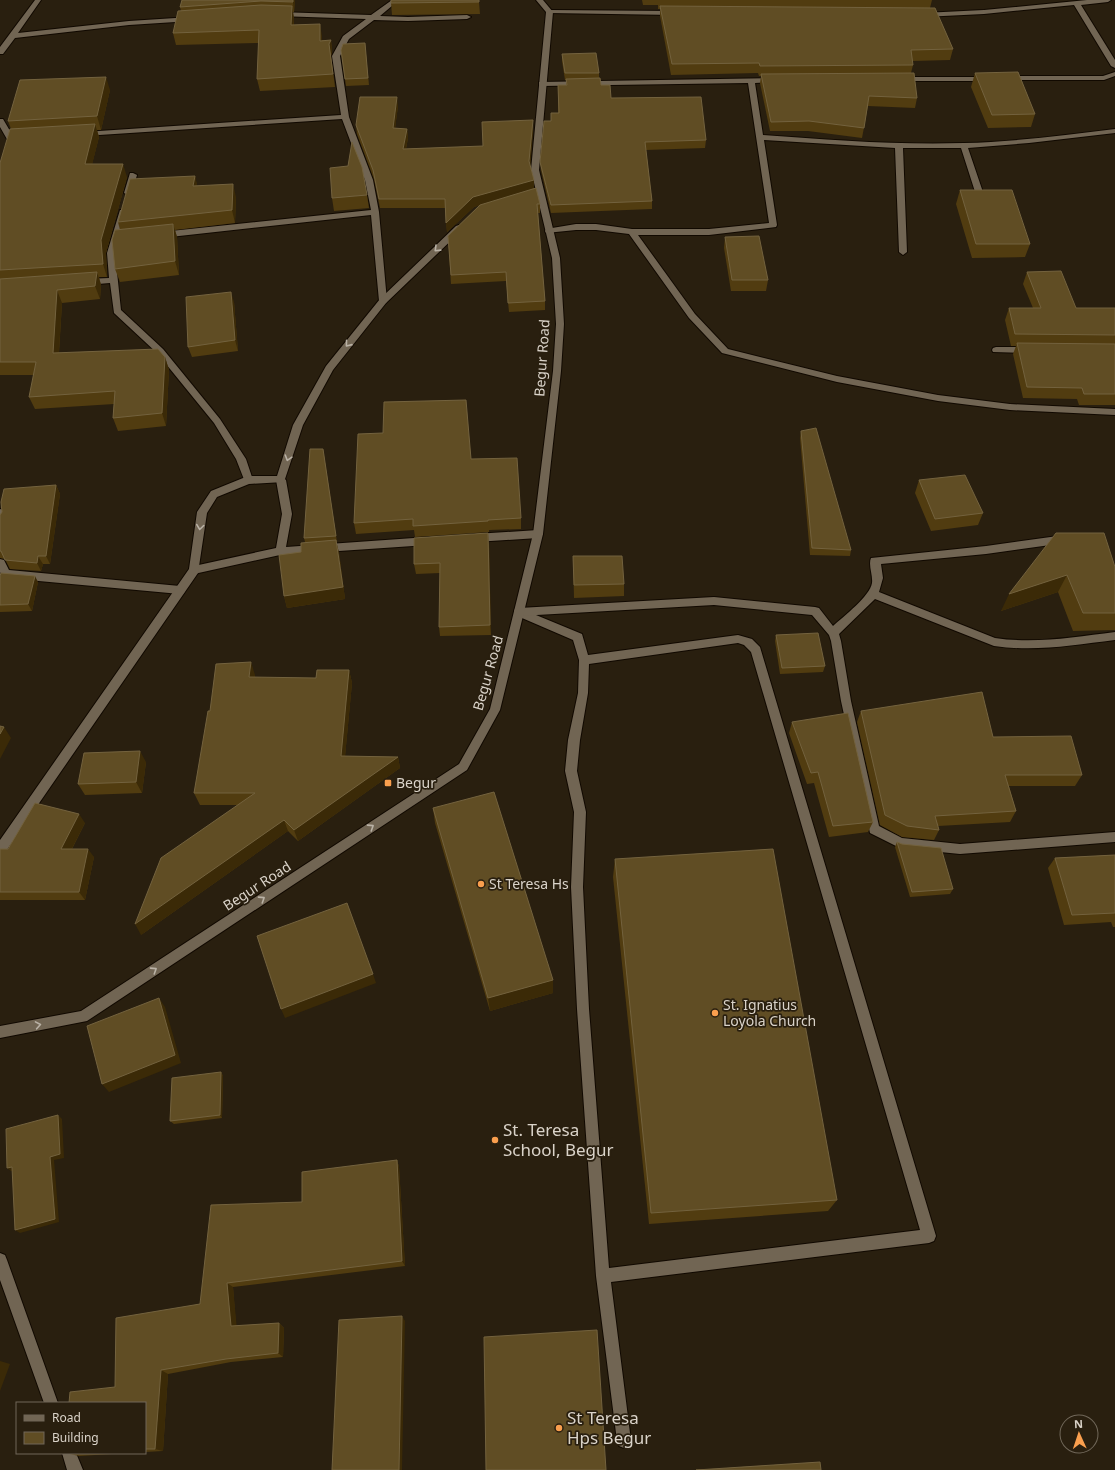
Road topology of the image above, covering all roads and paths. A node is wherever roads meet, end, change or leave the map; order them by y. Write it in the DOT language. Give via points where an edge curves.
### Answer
graph roads {
  1 [pos="38,0"];
  2 [pos="396,0"];
  3 [pos="539,0"];
  4 [pos="1009,0"];
  5 [pos="1108,0"];
  6 [pos="1076,3"];
  7 [pos="1016,9"];
  8 [pos="550,12"];
  9 [pos="685,13"];
  10 [pos="271,14"];
  11 [pos="916,15"];
  12 [pos="467,16"];
  13 [pos="200,18"];
  14 [pos="371,18"];
  15 [pos="13,36"];
  16 [pos="0,52"];
  17 [pos="1115,66"];
  18 [pos="1115,74"];
  19 [pos="751,80"];
  20 [pos="782,80"];
  21 [pos="891,80"];
  22 [pos="542,84"];
  23 [pos="345,117"];
  24 [pos="0,121"];
  25 [pos="1115,131"];
  26 [pos="74,135"];
  27 [pos="759,137"];
  28 [pos="26,138"];
  29 [pos="899,146"];
  30 [pos="964,146"];
  31 [pos="134,175"];
  32 [pos="982,198"];
  33 [pos="375,212"];
  34 [pos="466,221"];
  35 [pos="549,231"];
  36 [pos="632,232"];
  37 [pos="152,236"];
  38 [pos="903,252"];
  39 [pos="114,280"];
  40 [pos="76,283"];
  41 [pos="383,301"];
  42 [pos="996,350"];
  43 [pos="1036,350"];
  44 [pos="1115,412"];
  45 [pos="248,480"];
  46 [pos="281,480"];
  47 [pos="0,513"];
  48 [pos="0,520"];
  49 [pos="538,534"];
  50 [pos="1073,538"];
  51 [pos="468,539"];
  52 [pos="437,541"];
  53 [pos="280,551"];
  54 [pos="0,563"];
  55 [pos="194,570"];
  56 [pos="3,574"];
  57 [pos="180,590"];
  58 [pos="873,594"];
  59 [pos="519,612"];
  60 [pos="833,633"];
  61 [pos="1115,636"];
  62 [pos="584,660"];
  63 [pos="1115,836"];
  64 [pos="0,850"];
  65 [pos="0,1032"];
  66 [pos="0,1260"];
  67 [pos="604,1276"];
  68 [pos="51,1402"];
  69 [pos="624,1441"];
  70 [pos="69,1454"];
  71 [pos="75,1470"];
  1 -- 15 [label="street"];
  2 -- 14 [label="street"];
  3 -- 8 [label="street"];
  4 -- 7 [label="street"];
  5 -- 6 [label="street"];
  6 -- 7 [label="street"];
  6 -- 17 [label="street"];
  7 -- 11 [label="street" via="953,15"];
  8 -- 9 [label="street"];
  8 -- 22 [label="street, Begur Road"];
  10 -- 14 [label="street"];
  12 -- 14 [label="street"];
  13 -- 15 [label="street"];
  14 -- 23 [label="street" via="346,38 336,56"];
  15 -- 16 [label="street"];
  18 -- 21 [label="street" via="1104,78"];
  19 -- 20 [label="street"];
  19 -- 22 [label="street"];
  19 -- 27 [label="street"];
  22 -- 35 [label="street, Begur Road" via="535,170"];
  23 -- 26 [label="street"];
  23 -- 33 [label="street" via="370,180"];
  24 -- 28 [label="street" via="10,143"];
  25 -- 30 [label="street" via="1040,141"];
  27 -- 29 [label="street"];
  27 -- 36 [label="street" via="773,225 709,232"];
  29 -- 30 [label="street"];
  29 -- 38 [label="street"];
  30 -- 32 [label="street"];
  31 -- 39 [label="street" via="118,240 111,253"];
  33 -- 37 [label="street"];
  33 -- 41 [label="street"];
  34 -- 41 [label="street, one-way"];
  35 -- 36 [label="street" via="596,227"];
  35 -- 49 [label="street, Begur Road" via="556,258 560,324 558,371"];
  36 -- 44 [label="street" via="692,316 725,351 837,379 938,398 1010,407"];
  39 -- 40 [label="street"];
  39 -- 45 [label="street" via="117,311 160,352 217,421 241,459"];
  41 -- 46 [label="street, one-way" via="329,368 298,425"];
  42 -- 43 [label="street"];
  45 -- 46 [label="street"];
  45 -- 55 [label="street, one-way" via="214,494 202,512"];
  46 -- 53 [label="street" via="287,514"];
  47 -- 48 [label="street"];
  49 -- 51 [label="street"];
  49 -- 59 [label="street, Begur Road"];
  50 -- 58 [label="street" via="875,561 879,578"];
  52 -- 53 [label="street"];
  53 -- 55 [label="street"];
  54 -- 56 [label="street"];
  55 -- 57 [label="street"];
  56 -- 57 [label="street"];
  57 -- 64 [label="street"];
  58 -- 60 [label="street"];
  58 -- 61 [label="street" via="1007,645 1025,646"];
  59 -- 60 [label="street" via="714,601 816,611"];
  59 -- 62 [label="street" via="578,637"];
  65 -- 59 [label="street, Begur Road, one-way" via="83,1017 463,767 495,710"];
  60 -- 63 [label="street" via="874,829 900,843 960,849"];
  62 -- 67 [label="street" via="583,693 571,771 580,812 577,888 583,1009"];
  62 -- 67 [label="street" via="738,639 748,642 756,650 929,1236"];
  66 -- 68 [label="street"];
  67 -- 69 [label="street"];
  70 -- 71 [label="street"];
}
